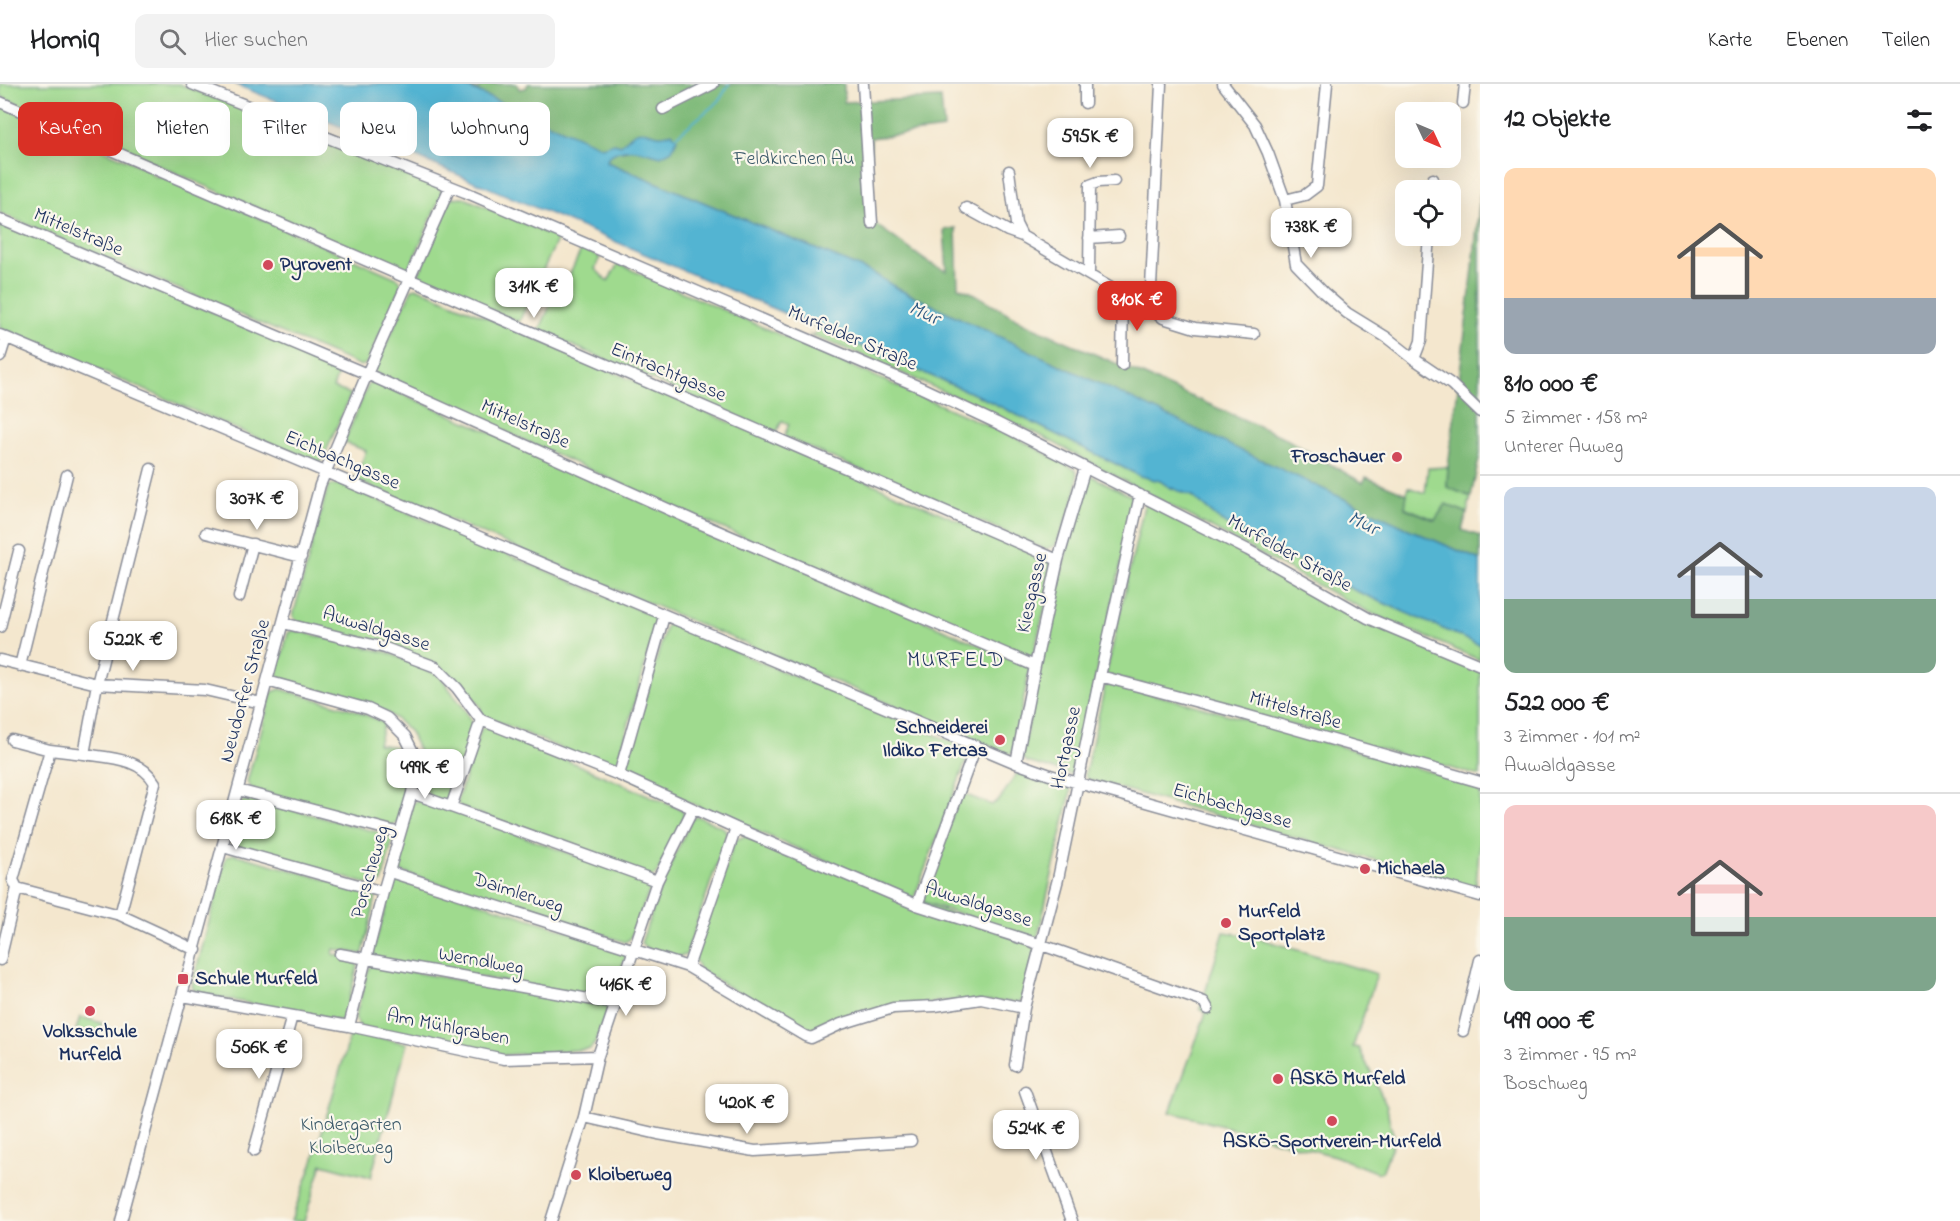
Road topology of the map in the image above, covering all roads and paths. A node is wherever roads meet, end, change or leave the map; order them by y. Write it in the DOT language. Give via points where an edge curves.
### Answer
graph roads {
  1 [pos="192,84"];
  2 [pos="713,84"];
  3 [pos="863,84"];
  4 [pos="1085,84"];
  5 [pos="1161,84"];
  6 [pos="1223,84"];
  7 [pos="1236,84"];
  8 [pos="1327,84"];
  9 [pos="1465,84"];
  10 [pos="1232,95"];
  11 [pos="0,102"];
  12 [pos="1085,103"];
  13 [pos="1463,103"];
  14 [pos="663,110"];
  15 [pos="1009,171"];
  16 [pos="1114,181"];
  17 [pos="450,187"];
  18 [pos="1285,200"];
  19 [pos="966,208"];
  20 [pos="0,219"];
  21 [pos="872,223"];
  22 [pos="1022,236"];
  23 [pos="1119,236"];
  24 [pos="1089,238"];
  25 [pos="1428,246"];
  26 [pos="1089,274"];
  27 [pos="410,280"];
  28 [pos="1123,295"];
  29 [pos="1150,307"];
  30 [pos="1254,334"];
  31 [pos="3,337"];
  32 [pos="0,357"];
  33 [pos="1414,359"];
  34 [pos="1122,365"];
  35 [pos="367,374"];
  36 [pos="1480,412"];
  37 [pos="1085,468"];
  38 [pos="150,469"];
  39 [pos="324,473"];
  40 [pos="67,475"];
  41 [pos="1140,495"];
  42 [pos="206,533"];
  43 [pos="253,544"];
  44 [pos="19,551"];
  45 [pos="301,557"];
  46 [pos="1058,560"];
  47 [pos="239,597"];
  48 [pos="664,616"];
  49 [pos="283,623"];
  50 [pos="0,627"];
  51 [pos="0,660"];
  52 [pos="1480,664"];
  53 [pos="20,666"];
  54 [pos="1035,666"];
  55 [pos="1100,676"];
  56 [pos="267,681"];
  57 [pos="97,684"];
  58 [pos="261,703"];
  59 [pos="480,720"];
  60 [pos="12,740"];
  61 [pos="976,746"];
  62 [pos="50,750"];
  63 [pos="84,754"];
  64 [pos="1016,763"];
  65 [pos="619,775"];
  66 [pos="1480,782"];
  67 [pos="1078,783"];
  68 [pos="238,790"];
  69 [pos="412,793"];
  70 [pos="451,807"];
  71 [pos="693,809"];
  72 [pos="736,828"];
  73 [pos="400,833"];
  74 [pos="223,847"];
  75 [pos="390,872"];
  76 [pos="657,881"];
  77 [pos="17,888"];
  78 [pos="383,892"];
  79 [pos="1480,895"];
  80 [pos="917,904"];
  81 [pos="120,915"];
  82 [pos="1042,945"];
  83 [pos="196,950"];
  84 [pos="634,950"];
  85 [pos="340,954"];
  86 [pos="0,960"];
  87 [pos="366,960"];
  88 [pos="1480,960"];
  89 [pos="688,967"];
  90 [pos="183,996"];
  91 [pos="616,1004"];
  92 [pos="1024,1008"];
  93 [pos="1208,1009"];
  94 [pos="292,1016"];
  95 [pos="349,1026"];
  96 [pos="1463,1031"];
  97 [pos="598,1056"];
  98 [pos="1015,1065"];
  99 [pos="1025,1091"];
  100 [pos="584,1117"];
  101 [pos="911,1141"];
  102 [pos="255,1151"];
  103 [pos="121,1221"];
  104 [pos="551,1221"];
  105 [pos="1072,1221"];
  1 -- 17 [label="street, Murfelder Straße"];
  2 -- 14 [label="street"];
  3 -- 21 [label="street"];
  4 -- 12 [label="street"];
  5 -- 29 [label="street"];
  6 -- 10 [label="street"];
  7 -- 10 [label="street"];
  8 -- 18 [label="street" via="1317,186 1305,195"];
  9 -- 13 [label="street"];
  10 -- 18 [label="street" via="1255,125"];
  11 -- 27 [label="street, Eintrachtgasse"];
  15 -- 22 [label="street" via="1016,224"];
  16 -- 24 [label="street" via="1090,185"];
  17 -- 27 [label="street, Neudorfer Straße"];
  17 -- 37 [label="street, Murfelder Straße" via="922,388"];
  18 -- 33 [label="street" via="1296,264 1347,313"];
  19 -- 22 [label="street"];
  20 -- 35 [label="street, Mittelstraße"];
  22 -- 26 [label="street"];
  23 -- 24 [label="street"];
  24 -- 26 [label="street"];
  25 -- 33 [label="street" via="1420,341"];
  26 -- 28 [label="street"];
  27 -- 35 [label="street, Neudorfer Straße"];
  27 -- 46 [label="street, Eintrachtgasse"];
  28 -- 29 [label="street"];
  28 -- 34 [label="street"];
  29 -- 30 [label="street" via="1163,318 1196,328"];
  31 -- 32 [label="street, Eichbachgasse"];
  31 -- 39 [label="street, Eichbachgasse"];
  33 -- 36 [label="street" via="1451,384"];
  35 -- 39 [label="street, Neudorfer Straße"];
  35 -- 54 [label="street, Mittelstraße" via="699,523"];
  37 -- 41 [label="street, Murfelder Straße"];
  37 -- 46 [label="street, Kiesgasse"];
  38 -- 57 [label="street"];
  39 -- 45 [label="street, Neudorfer Straße"];
  39 -- 48 [label="street, Eichbachgasse"];
  40 -- 53 [label="street"];
  41 -- 52 [label="street, Murfelder Straße" via="1368,618"];
  41 -- 55 [label="street, Hortgasse"];
  42 -- 43 [label="street"];
  43 -- 45 [label="street"];
  43 -- 47 [label="street"];
  44 -- 50 [label="street"];
  45 -- 49 [label="street, Neudorfer Straße"];
  46 -- 54 [label="street, Kiesgasse"];
  48 -- 61 [label="street, Eichbachgasse"];
  48 -- 65 [label="street"];
  49 -- 56 [label="street, Neudorfer Straße"];
  49 -- 59 [label="street, Auwaldgasse" via="385,648 436,668 457,688"];
  51 -- 53 [label="street"];
  53 -- 57 [label="street"];
  54 -- 64 [label="street, Kiesgasse"];
  55 -- 66 [label="street, Mittelstraße"];
  55 -- 67 [label="street, Hortgasse"];
  56 -- 58 [label="street, Neudorfer Straße"];
  56 -- 69 [label="street, Porscheweg" via="368,709 387,718 405,736 417,760"];
  57 -- 58 [label="street" via="205,690"];
  57 -- 63 [label="street"];
  58 -- 68 [label="street, Neudorfer Straße"];
  59 -- 65 [label="street, Auwaldgasse"];
  59 -- 70 [label="street"];
  60 -- 62 [label="street"];
  61 -- 64 [label="street, Eichbachgasse"];
  61 -- 80 [label="street"];
  62 -- 63 [label="street"];
  62 -- 77 [label="street" via="13,880"];
  63 -- 81 [label="street" via="132,762 155,783"];
  64 -- 67 [label="street, Eichbachgasse"];
  65 -- 71 [label="street, Auwaldgasse"];
  67 -- 79 [label="street, Eichbachgasse"];
  67 -- 82 [label="street, Hortgasse"];
  68 -- 73 [label="street"];
  68 -- 74 [label="street, Neudorfer Straße"];
  69 -- 70 [label="street"];
  69 -- 73 [label="street, Porscheweg"];
  70 -- 76 [label="street"];
  71 -- 72 [label="street, Auwaldgasse"];
  71 -- 76 [label="street"];
  72 -- 80 [label="street, Auwaldgasse"];
  72 -- 89 [label="street"];
  73 -- 75 [label="street, Porscheweg"];
  74 -- 78 [label="street"];
  74 -- 83 [label="street, Neudorfer Straße"];
  75 -- 78 [label="street, Porscheweg"];
  75 -- 84 [label="street, Daimlerweg"];
  76 -- 84 [label="street"];
  77 -- 81 [label="street"];
  77 -- 86 [label="street"];
  78 -- 87 [label="street, Porscheweg"];
  80 -- 82 [label="street, Auwaldgasse"];
  81 -- 83 [label="street"];
  82 -- 92 [label="street, Hortgasse"];
  82 -- 93 [label="street, Auwaldgasse" via="1204,1002"];
  83 -- 90 [label="street, Neudorfer Straße"];
  84 -- 89 [label="street"];
  84 -- 91 [label="street"];
  85 -- 87 [label="street, Werndlweg"];
  87 -- 91 [label="street, Werndlweg"];
  87 -- 95 [label="street, Porscheweg"];
  88 -- 96 [label="street"];
  89 -- 92 [label="street" via="811,1038 893,1008 981,999"];
  90 -- 94 [label="street, Am Mühlgraben"];
  90 -- 103 [label="street, Neudorfer Straße"];
  91 -- 97 [label="street"];
  92 -- 98 [label="street"];
  94 -- 95 [label="street, Am Mühlgraben"];
  94 -- 102 [label="street"];
  95 -- 97 [label="street, Am Mühlgraben" via="504,1059"];
  97 -- 100 [label="street"];
  99 -- 105 [label="street"];
  100 -- 101 [label="street" via="755,1151"];
  100 -- 104 [label="street"];
}
